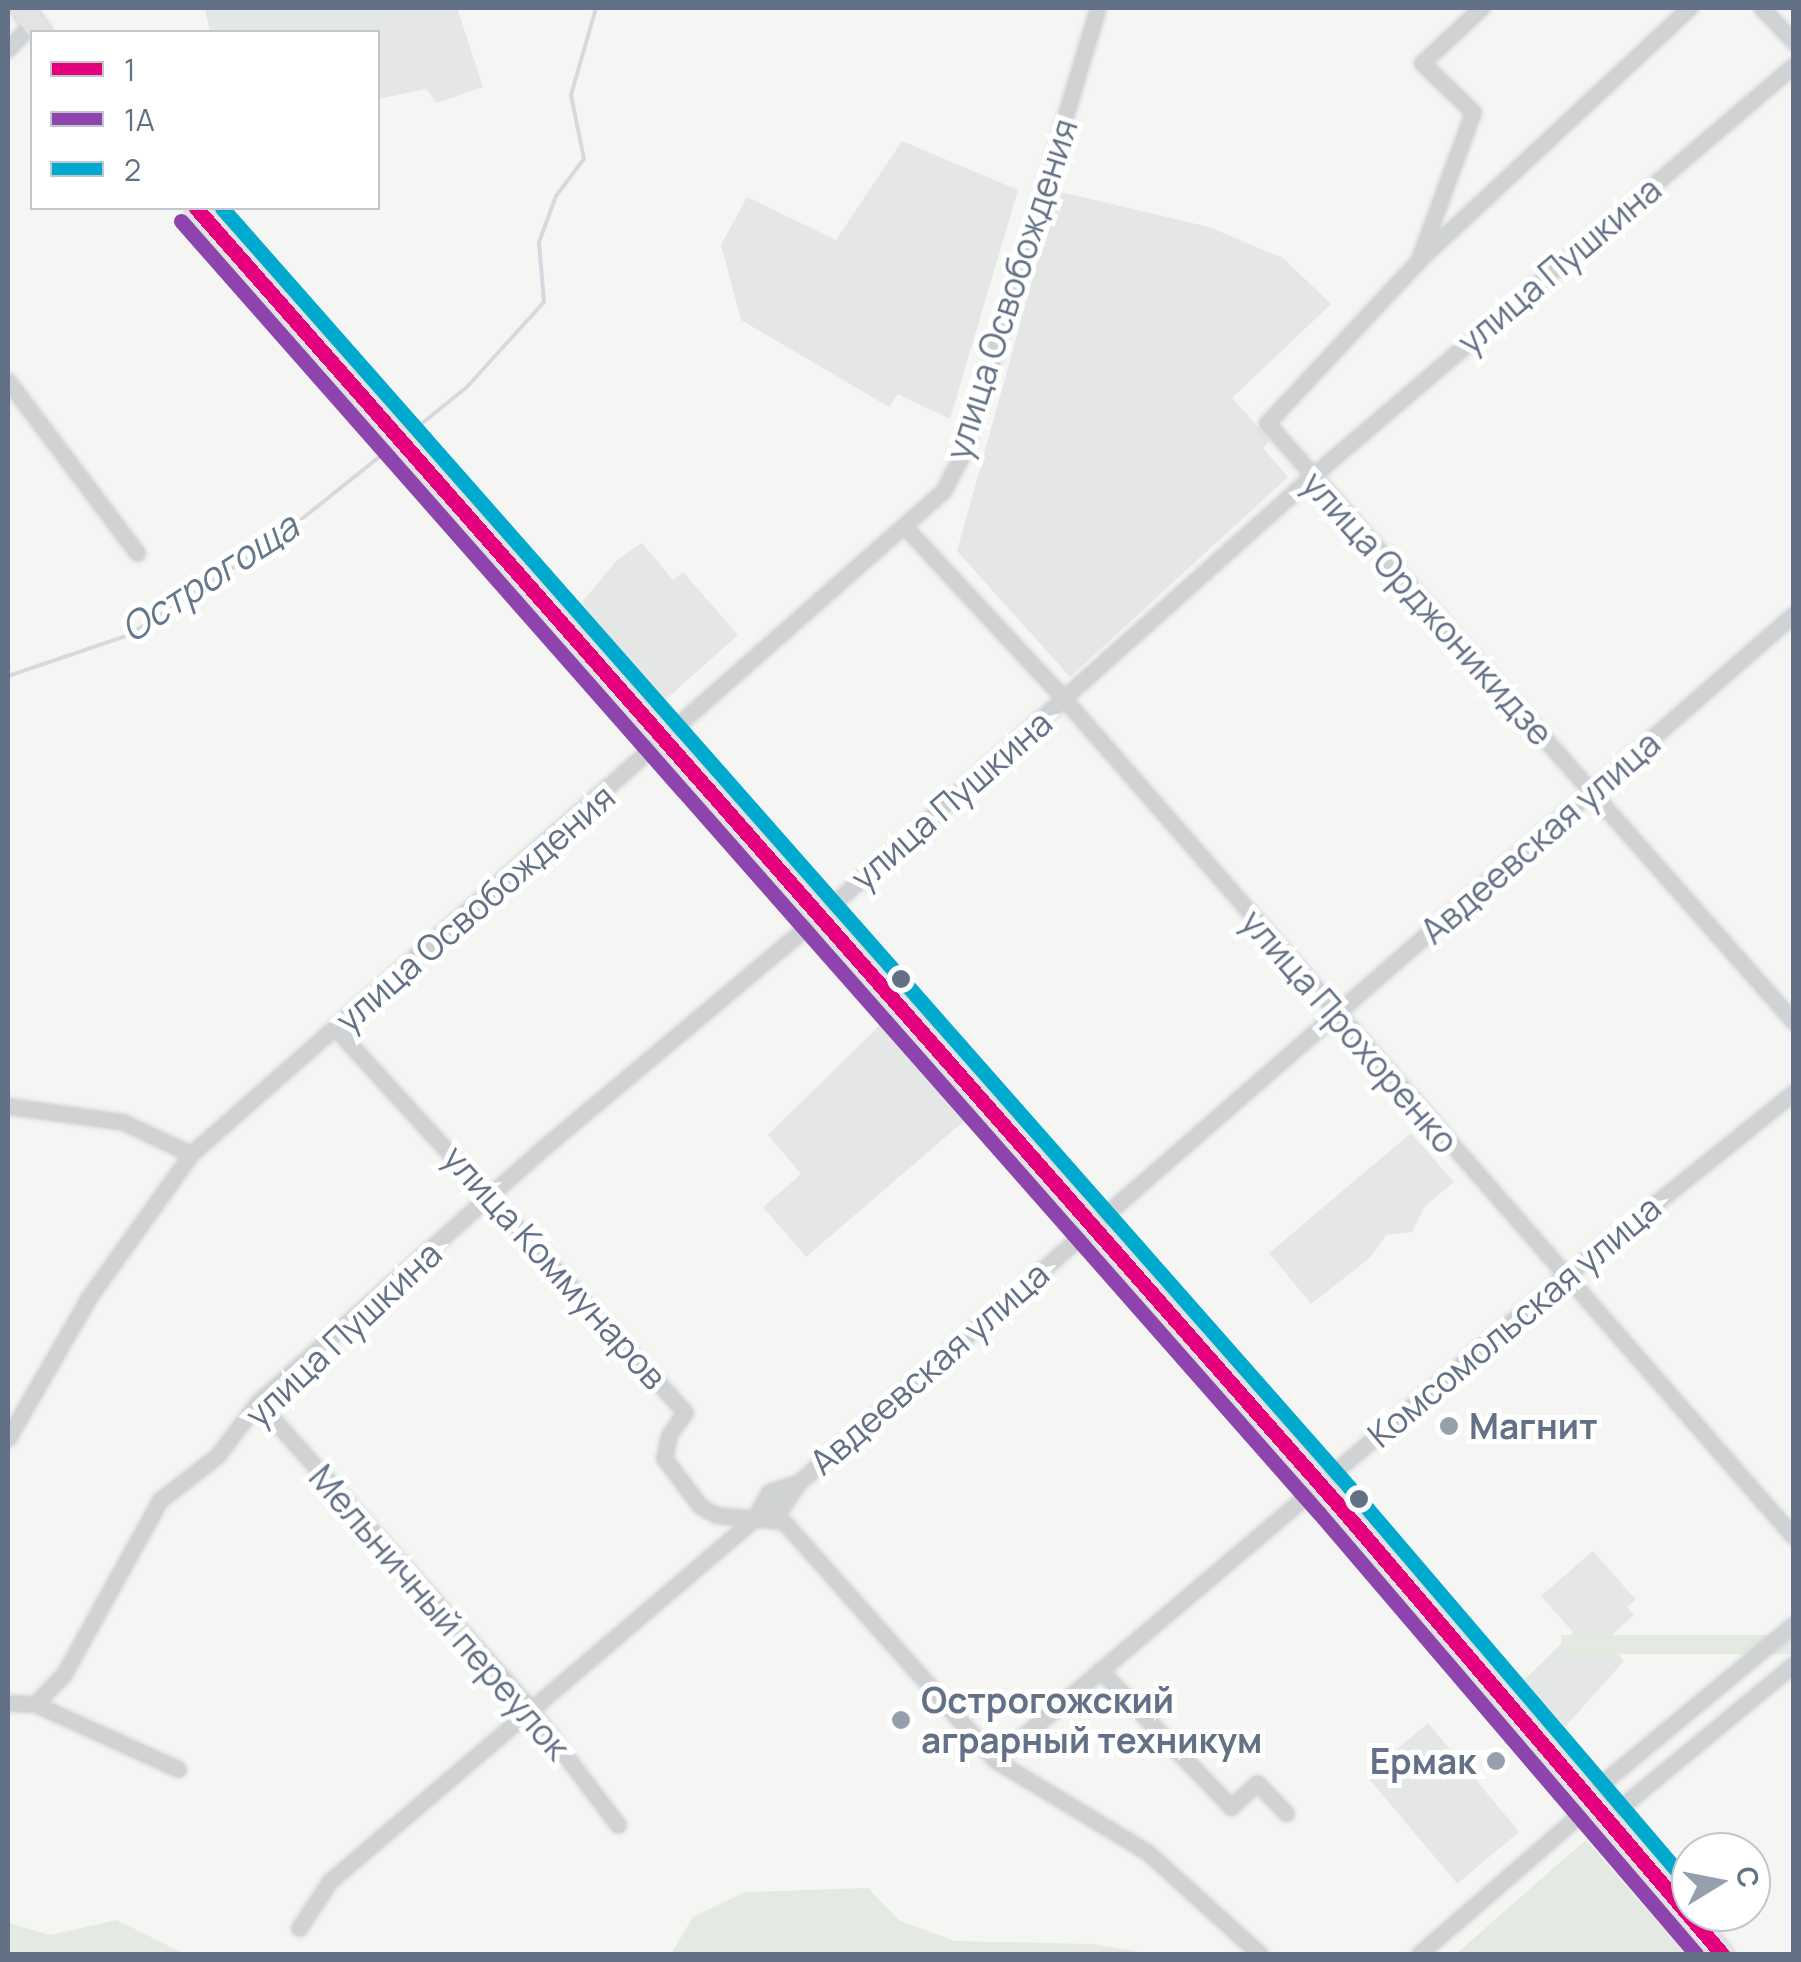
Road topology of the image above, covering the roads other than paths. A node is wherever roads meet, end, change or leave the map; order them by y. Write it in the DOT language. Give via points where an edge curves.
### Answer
graph roads {
  1 [pos="1098,8"];
  2 [pos="1481,8"];
  3 [pos="1689,8"];
  4 [pos="1762,8"];
  5 [pos="31,21"];
  6 [pos="1794,42"];
  7 [pos="8,49"];
  8 [pos="1794,65"];
  9 [pos="198,210"];
  10 [pos="1419,260"];
  11 [pos="8,381"];
  12 [pos="1310,477"];
  13 [pos="905,527"];
  14 [pos="137,553"];
  15 [pos="1794,614"];
  16 [pos="1065,700"];
  17 [pos="664,742"];
  18 [pos="1592,792"];
  19 [pos="821,915"];
  20 [pos="1336,1016"];
  21 [pos="1794,1022"];
  22 [pos="336,1030"];
  23 [pos="1794,1092"];
  24 [pos="8,1106"];
  25 [pos="191,1154"];
  26 [pos="492,1198"];
  27 [pos="1090,1226"];
  28 [pos="1564,1277"];
  29 [pos="258,1402"];
  30 [pos="8,1438"];
  31 [pos="1320,1484"];
  32 [pos="753,1520"];
  33 [pos="1794,1537"];
  34 [pos="1794,1624"];
  35 [pos="1794,1664"];
  36 [pos="1100,1670"];
  37 [pos="8,1703"];
  38 [pos="34,1704"];
  39 [pos="531,1710"];
  40 [pos="995,1760"];
  41 [pos="178,1769"];
  42 [pos="1591,1805"];
  43 [pos="1286,1813"];
  44 [pos="618,1825"];
  45 [pos="299,1928"];
  46 [pos="1260,1954"];
  47 [pos="1419,1954"];
  48 [pos="1722,1954"];
  1 -- 13 [label="street, улица Освобождения" via="966,448 944,491"];
  2 -- 10 [label="street" via="1422,63 1473,112"];
  3 -- 10 [label="street"];
  4 -- 6 [label="street"];
  5 -- 7 [label="street"];
  8 -- 12 [label="street, улица Пушкина"];
  9 -- 17 [label="main road"];
  10 -- 12 [label="street, улица Орджоникидзе" via="1268,415 1270,430"];
  11 -- 14 [label="street"];
  12 -- 16 [label="street, улица Пушкина"];
  12 -- 18 [label="street, улица Орджоникидзе"];
  13 -- 16 [label="street, улица Прохоренко"];
  13 -- 17 [label="street, улица Освобождения"];
  15 -- 18 [label="street, Авдеевская улица"];
  16 -- 19 [label="street, улица Пушкина"];
  16 -- 20 [label="street, улица Прохоренко"];
  17 -- 19 [label="main road"];
  17 -- 22 [label="street, улица Освобождения"];
  18 -- 20 [label="street, Авдеевская улица"];
  18 -- 21 [label="street, улица Орджоникидзе"];
  19 -- 26 [label="street, улица Пушкина"];
  19 -- 27 [label="main road"];
  20 -- 27 [label="street, Авдеевская улица"];
  20 -- 28 [label="street, улица Прохоренко"];
  22 -- 25 [label="street, улица Освобождения"];
  22 -- 26 [label="street, улица Коммунаров"];
  23 -- 28 [label="street, Комсомольская улица"];
  24 -- 25 [label="street" via="122,1122"];
  25 -- 30 [label="street, улица Освобождения" via="89,1296"];
  26 -- 29 [label="street, улица Пушкина"];
  26 -- 32 [label="street, улица Коммунаров" via="685,1412 663,1448 687,1491 716,1515"];
  27 -- 31 [label="main road"];
  27 -- 32 [label="street, Авдеевская улица" via="800,1482 782,1506"];
  28 -- 31 [label="street, Комсомольская улица"];
  28 -- 33 [label="street, улица Прохоренко"];
  29 -- 38 [label="street, улица Пушкина" via="217,1456 160,1500 64,1674"];
  29 -- 39 [label="street, Мельничный переулок"];
  31 -- 36 [label="street, Комсомольская улица"];
  31 -- 42 [label="main road"];
  32 -- 39 [label="street, Авдеевская улица"];
  32 -- 40 [label="street, улица Коммунаров" via="782,1521"];
  34 -- 42 [label="street" via="1601,1784"];
  35 -- 42 [label="street" via="1620,1807"];
  36 -- 40 [label="street, Комсомольская улица"];
  36 -- 43 [label="street" via="1232,1807 1257,1783"];
  37 -- 38 [label="street"];
  38 -- 41 [label="street"];
  39 -- 44 [label="street, Мельничный переулок"];
  39 -- 45 [label="street, Авдеевская улица" via="330,1881"];
  40 -- 46 [label="street, улица Коммунаров" via="1147,1852"];
  42 -- 47 [label="street"];
  42 -- 48 [label="main road"];
}
